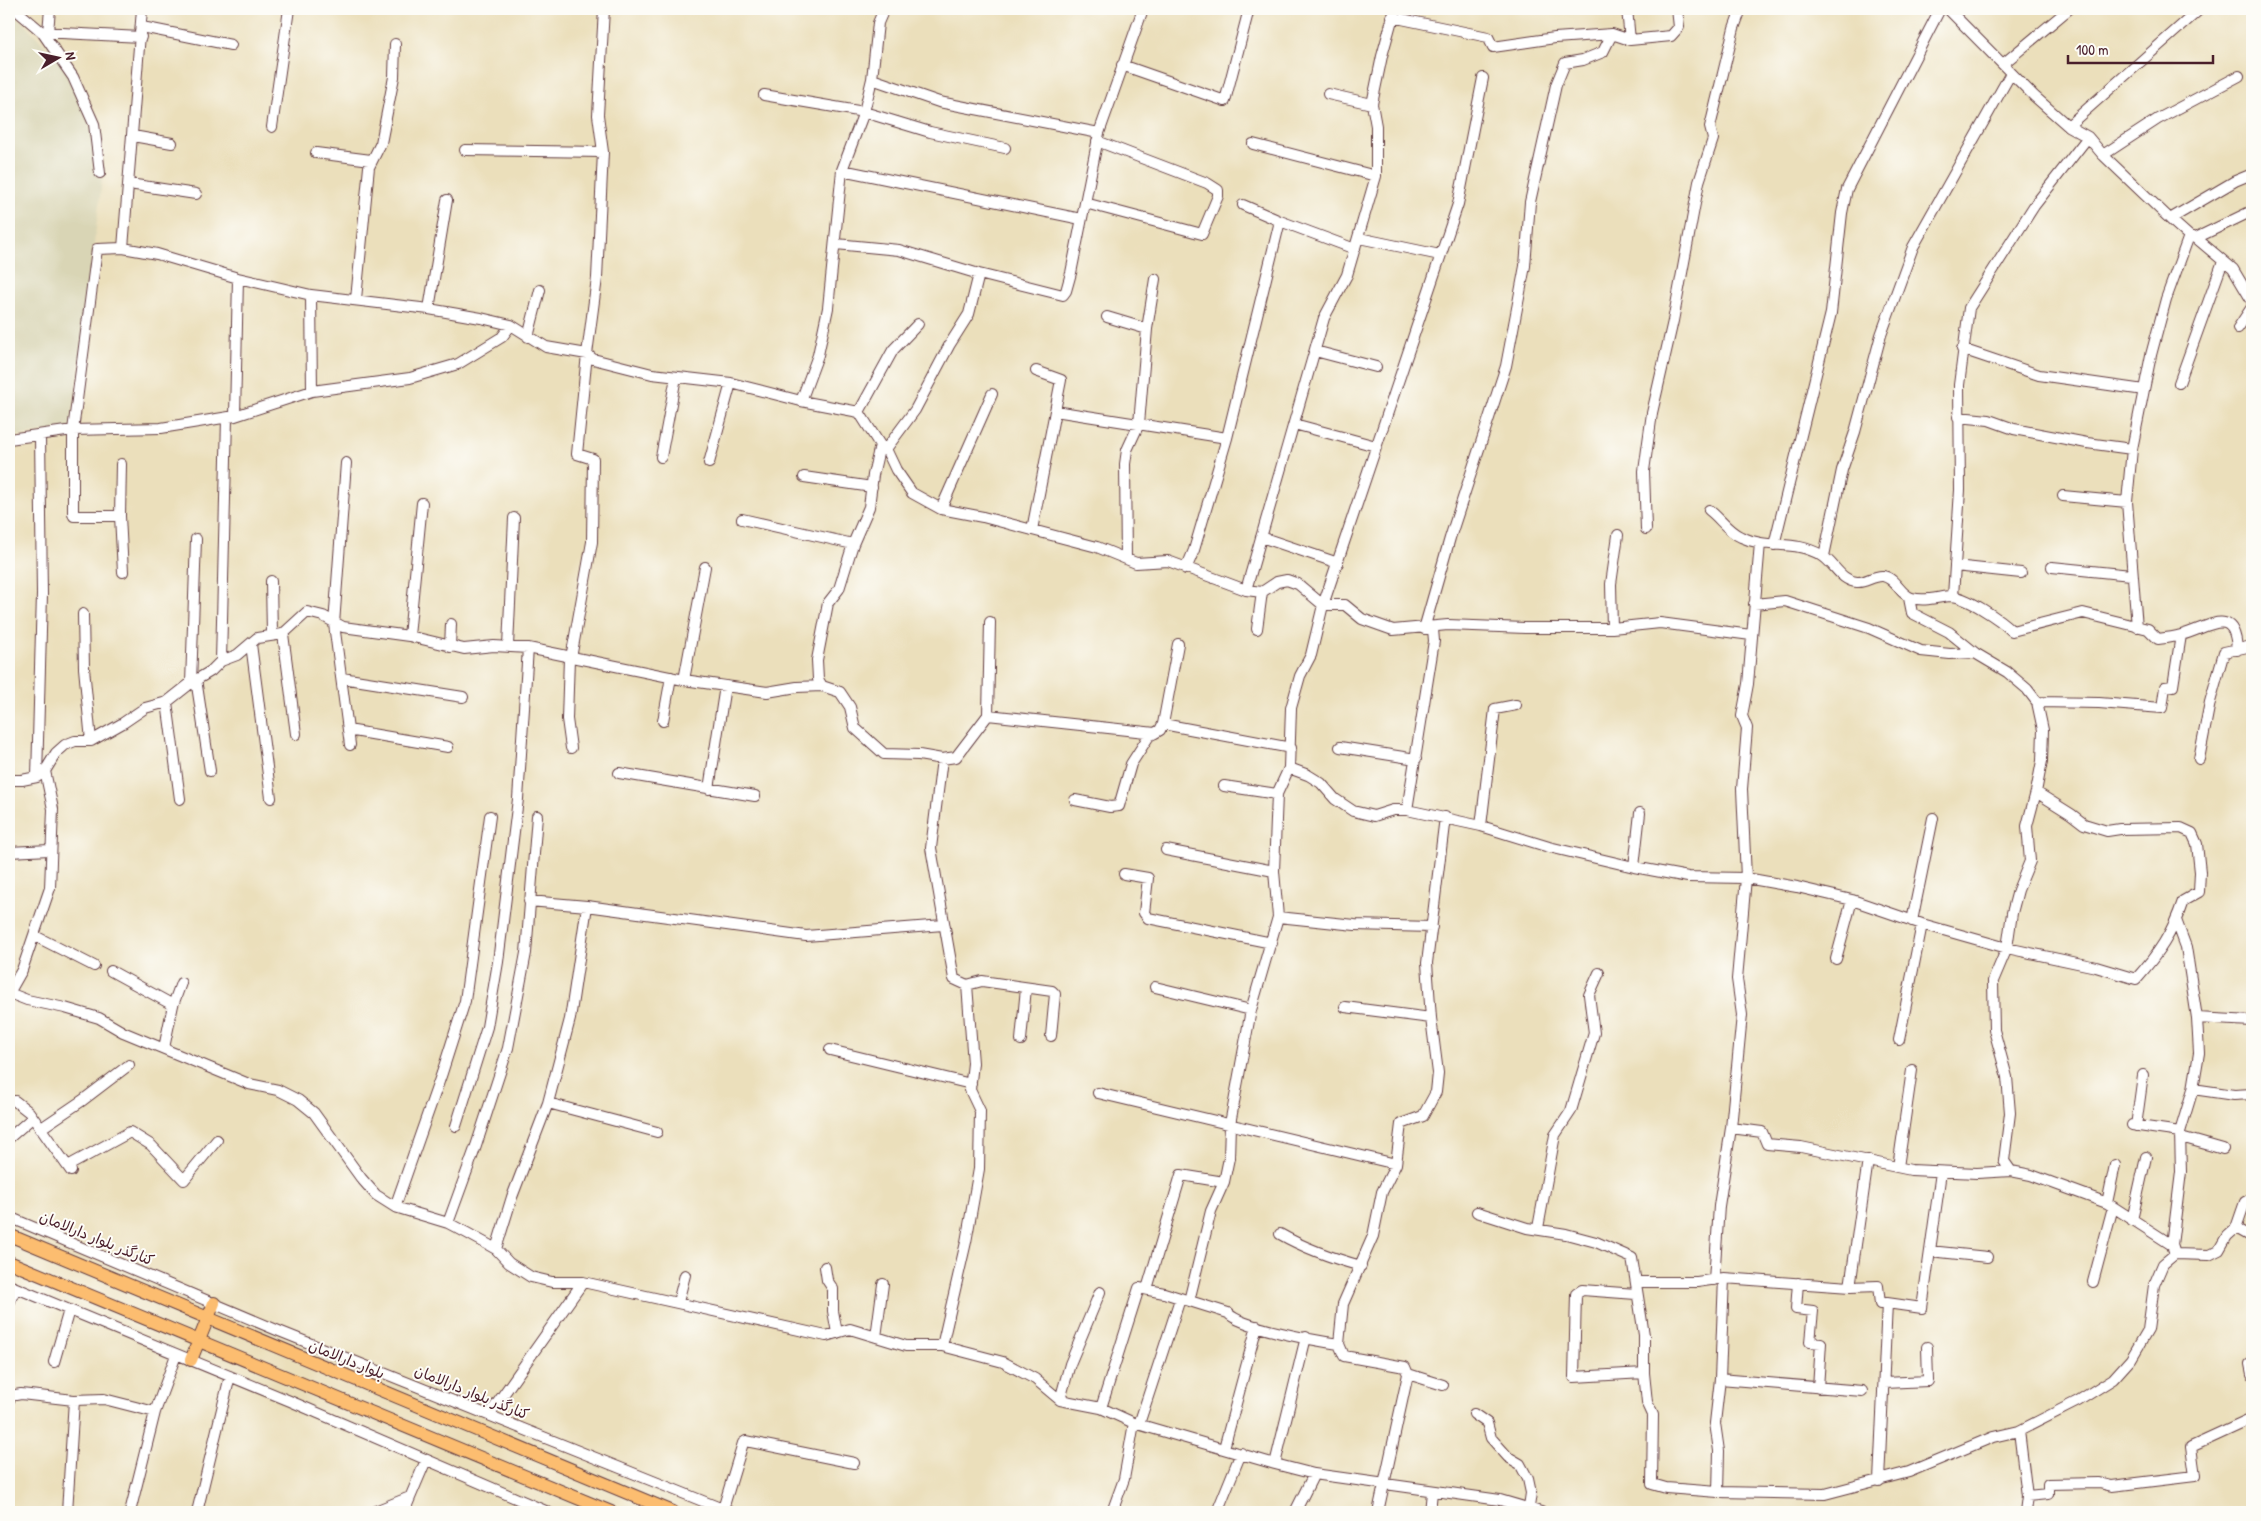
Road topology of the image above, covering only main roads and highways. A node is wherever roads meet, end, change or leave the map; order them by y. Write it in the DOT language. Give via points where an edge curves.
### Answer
graph roads {
  1 [pos="9,1235"];
  2 [pos="9,1262"];
  3 [pos="214,1303"];
  4 [pos="208,1319"];
  5 [pos="199,1342"];
  6 [pos="192,1360"];
  7 [pos="611,1512"];
  8 [pos="673,1512"];
  1 -- 4 [label="main road, بلوار دارالامان"];
  2 -- 5 [label="main road"];
  3 -- 4 [label="main road"];
  4 -- 5 [label="main road"];
  4 -- 8 [label="main road, بلوار دارالامان"];
  5 -- 6 [label="main road"];
  5 -- 7 [label="main road"];
}
